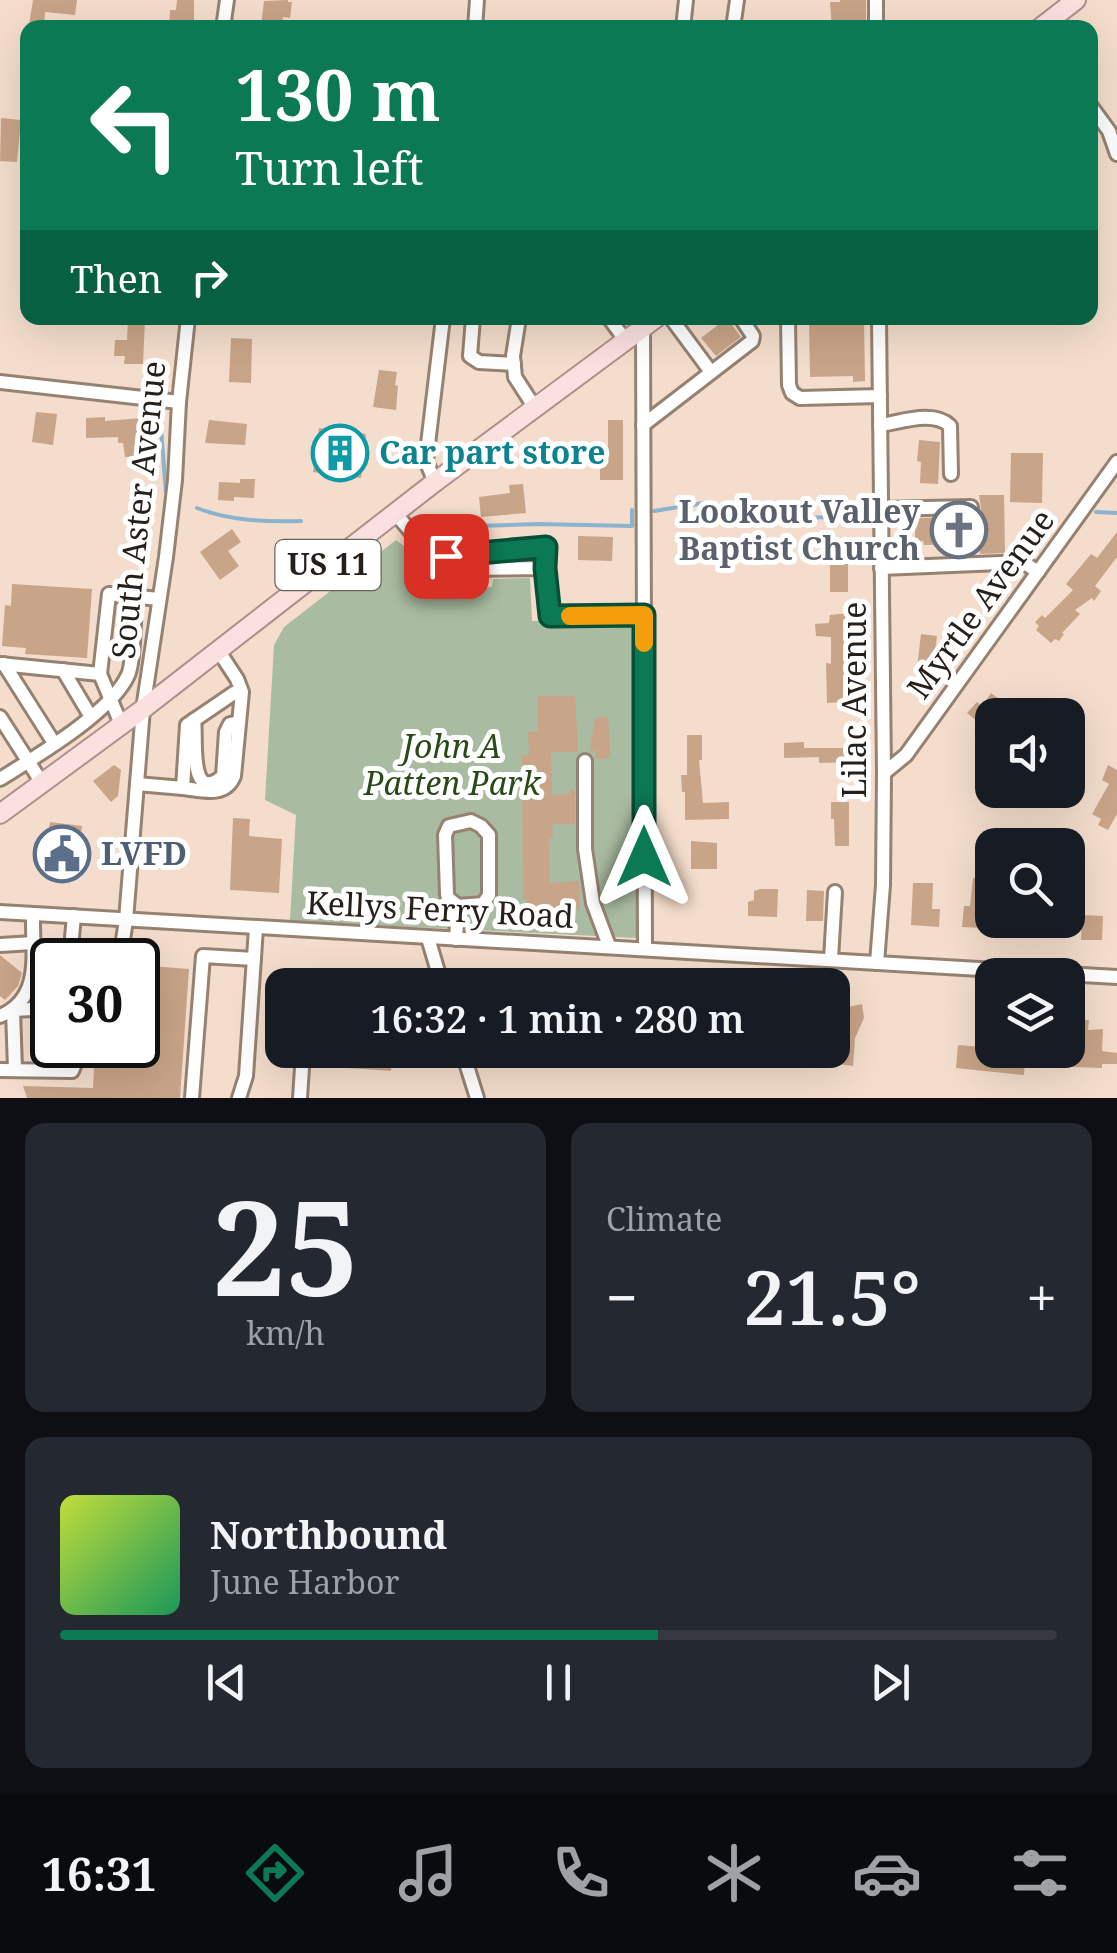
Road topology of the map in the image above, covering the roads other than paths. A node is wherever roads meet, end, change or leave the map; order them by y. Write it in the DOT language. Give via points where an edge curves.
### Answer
graph roads {
  1 [pos="1076,0"];
  2 [pos="1050,20"];
  3 [pos="1098,116"];
  4 [pos="1117,154"];
  5 [pos="187,325"];
  6 [pos="442,325"];
  7 [pos="472,325"];
  8 [pos="518,325"];
  9 [pos="614,325"];
  10 [pos="643,325"];
  11 [pos="648,325"];
  12 [pos="677,325"];
  13 [pos="746,325"];
  14 [pos="788,325"];
  15 [pos="879,325"];
  16 [pos="626,340"];
  17 [pos="514,364"];
  18 [pos="711,372"];
  19 [pos="0,382"];
  20 [pos="880,396"];
  21 [pos="179,402"];
  22 [pos="534,408"];
  23 [pos="643,424"];
  24 [pos="880,425"];
  25 [pos="1117,462"];
  26 [pos="951,474"];
  27 [pos="435,482"];
  28 [pos="971,507"];
  29 [pos="881,509"];
  30 [pos="395,513"];
  31 [pos="438,557"];
  32 [pos="545,568"];
  33 [pos="881,568"];
  34 [pos="1038,572"];
  35 [pos="136,596"];
  36 [pos="160,599"];
  37 [pos="644,615"];
  38 [pos="218,650"];
  39 [pos="2,664"];
  40 [pos="63,670"];
  41 [pos="100,674"];
  42 [pos="242,692"];
  43 [pos="110,700"];
  44 [pos="143,709"];
  45 [pos="91,716"];
  46 [pos="0,717"];
  47 [pos="192,721"];
  48 [pos="239,722"];
  49 [pos="122,724"];
  50 [pos="54,743"];
  51 [pos="28,761"];
  52 [pos="585,762"];
  53 [pos="884,773"];
  54 [pos="0,779"];
  55 [pos="42,783"];
  56 [pos="137,784"];
  57 [pos="183,788"];
  58 [pos="1,811"];
  59 [pos="834,892"];
  60 [pos="458,906"];
  61 [pos="0,912"];
  62 [pos="33,914"];
  63 [pos="74,916"];
  64 [pos="126,920"];
  65 [pos="256,928"];
  66 [pos="32,938"];
  67 [pos="71,938"];
  68 [pos="123,938"];
  69 [pos="428,938"];
  70 [pos="456,940"];
  71 [pos="30,943"];
  72 [pos="0,945"];
  73 [pos="609,946"];
  74 [pos="644,948"];
  75 [pos="254,959"];
  76 [pos="831,960"];
  77 [pos="878,963"];
  78 [pos="437,968"];
  79 [pos="1116,972"];
  80 [pos="30,984"];
  81 [pos="6,1013"];
  82 [pos="73,1068"];
  83 [pos="302,1068"];
  84 [pos="467,1068"];
  85 [pos="7,1070"];
  86 [pos="192,1098"];
  87 [pos="239,1098"];
  88 [pos="300,1098"];
  89 [pos="476,1098"];
  1 -- 2 [label="main road"];
  3 -- 4 [label="street"];
  5 -- 21 [label="street, South Aster Avenue"];
  6 -- 27 [label="street" via="426,461"];
  7 -- 17 [label="street" via="470,356"];
  8 -- 17 [label="street"];
  9 -- 16 [label="street"];
  10 -- 16 [label="main road, US 11"];
  11 -- 23 [label="street"];
  12 -- 18 [label="street"];
  13 -- 18 [label="street" via="752,341"];
  14 -- 20 [label="street" via="792,392 800,398"];
  15 -- 20 [label="street, Lilac Avenue"];
  16 -- 22 [label="main road, US 11"];
  17 -- 22 [label="street"];
  18 -- 23 [label="street"];
  19 -- 21 [label="street"];
  20 -- 24 [label="street, Lilac Avenue"];
  21 -- 36 [label="street, South Aster Avenue"];
  22 -- 27 [label="main road, US 11"];
  23 -- 37 [label="street"];
  24 -- 26 [label="street" via="944,420 950,426"];
  24 -- 29 [label="street, Lilac Avenue"];
  25 -- 34 [label="street, Myrtle Avenue"];
  27 -- 30 [label="main road, US 11"];
  28 -- 29 [label="street"];
  29 -- 33 [label="street, Lilac Avenue"];
  30 -- 31 [label="street"];
  30 -- 38 [label="main road, US 11"];
  31 -- 32 [label="street" via="453,569"];
  31 -- 32 [label="street" via="546,547"];
  32 -- 37 [label="street" via="550,616"];
  33 -- 34 [label="street" via="1023,562"];
  33 -- 53 [label="street, Lilac Avenue"];
  34 -- 53 [label="street, Myrtle Avenue" via="906,755"];
  35 -- 36 [label="street"];
  35 -- 41 [label="street" via="109,594"];
  35 -- 43 [label="street" via="129,674"];
  36 -- 44 [label="street, South Aster Avenue"];
  37 -- 74 [label="street"];
  38 -- 42 [label="street"];
  38 -- 44 [label="main road, US 11"];
  39 -- 40 [label="street"];
  39 -- 50 [label="street"];
  40 -- 41 [label="street"];
  40 -- 45 [label="street"];
  41 -- 43 [label="street"];
  42 -- 47 [label="street"];
  42 -- 48 [label="street"];
  43 -- 45 [label="street"];
  43 -- 49 [label="street"];
  44 -- 49 [label="main road, US 11"];
  44 -- 56 [label="street, South Aster Avenue"];
  45 -- 50 [label="street"];
  46 -- 51 [label="street"];
  47 -- 48 [label="street" via="196,769 209,783 223,776 226,732"];
  47 -- 57 [label="street" via="185,732"];
  48 -- 57 [label="street" via="231,784 214,792"];
  49 -- 55 [label="main road, US 11"];
  50 -- 51 [label="street"];
  51 -- 54 [label="street"];
  51 -- 55 [label="street"];
  52 -- 73 [label="street" via="584,849 593,904"];
  53 -- 77 [label="street, Lilac Avenue"];
  55 -- 58 [label="main road, US 11"];
  56 -- 57 [label="street"];
  56 -- 64 [label="street, South Aster Avenue"];
  59 -- 76 [label="street"];
  60 -- 60 [label="street" via="483,904 490,895 489,835 471,821 449,826 445,835 447,894"];
  60 -- 70 [label="street"];
  61 -- 62 [label="street, Kellys Ferry Road"];
  62 -- 63 [label="street, Kellys Ferry Road"];
  62 -- 66 [label="street"];
  63 -- 64 [label="street, Kellys Ferry Road"];
  63 -- 67 [label="street"];
  64 -- 65 [label="street, Kellys Ferry Road"];
  64 -- 68 [label="street, South Aster Avenue"];
  65 -- 69 [label="street, Kellys Ferry Road"];
  65 -- 75 [label="street"];
  69 -- 70 [label="street, Kellys Ferry Road"];
  69 -- 78 [label="street"];
  70 -- 73 [label="street, Kellys Ferry Road"];
  71 -- 72 [label="street"];
  73 -- 74 [label="street, Kellys Ferry Road"];
  74 -- 76 [label="street, Kellys Ferry Road"];
  75 -- 86 [label="street" via="204,956"];
  75 -- 87 [label="street"];
  76 -- 77 [label="street, Kellys Ferry Road"];
  77 -- 79 [label="street, Kellys Ferry Road"];
  80 -- 81 [label="street"];
  81 -- 85 [label="street"];
  82 -- 85 [label="street"];
  83 -- 88 [label="street"];
  84 -- 89 [label="street"];
}
